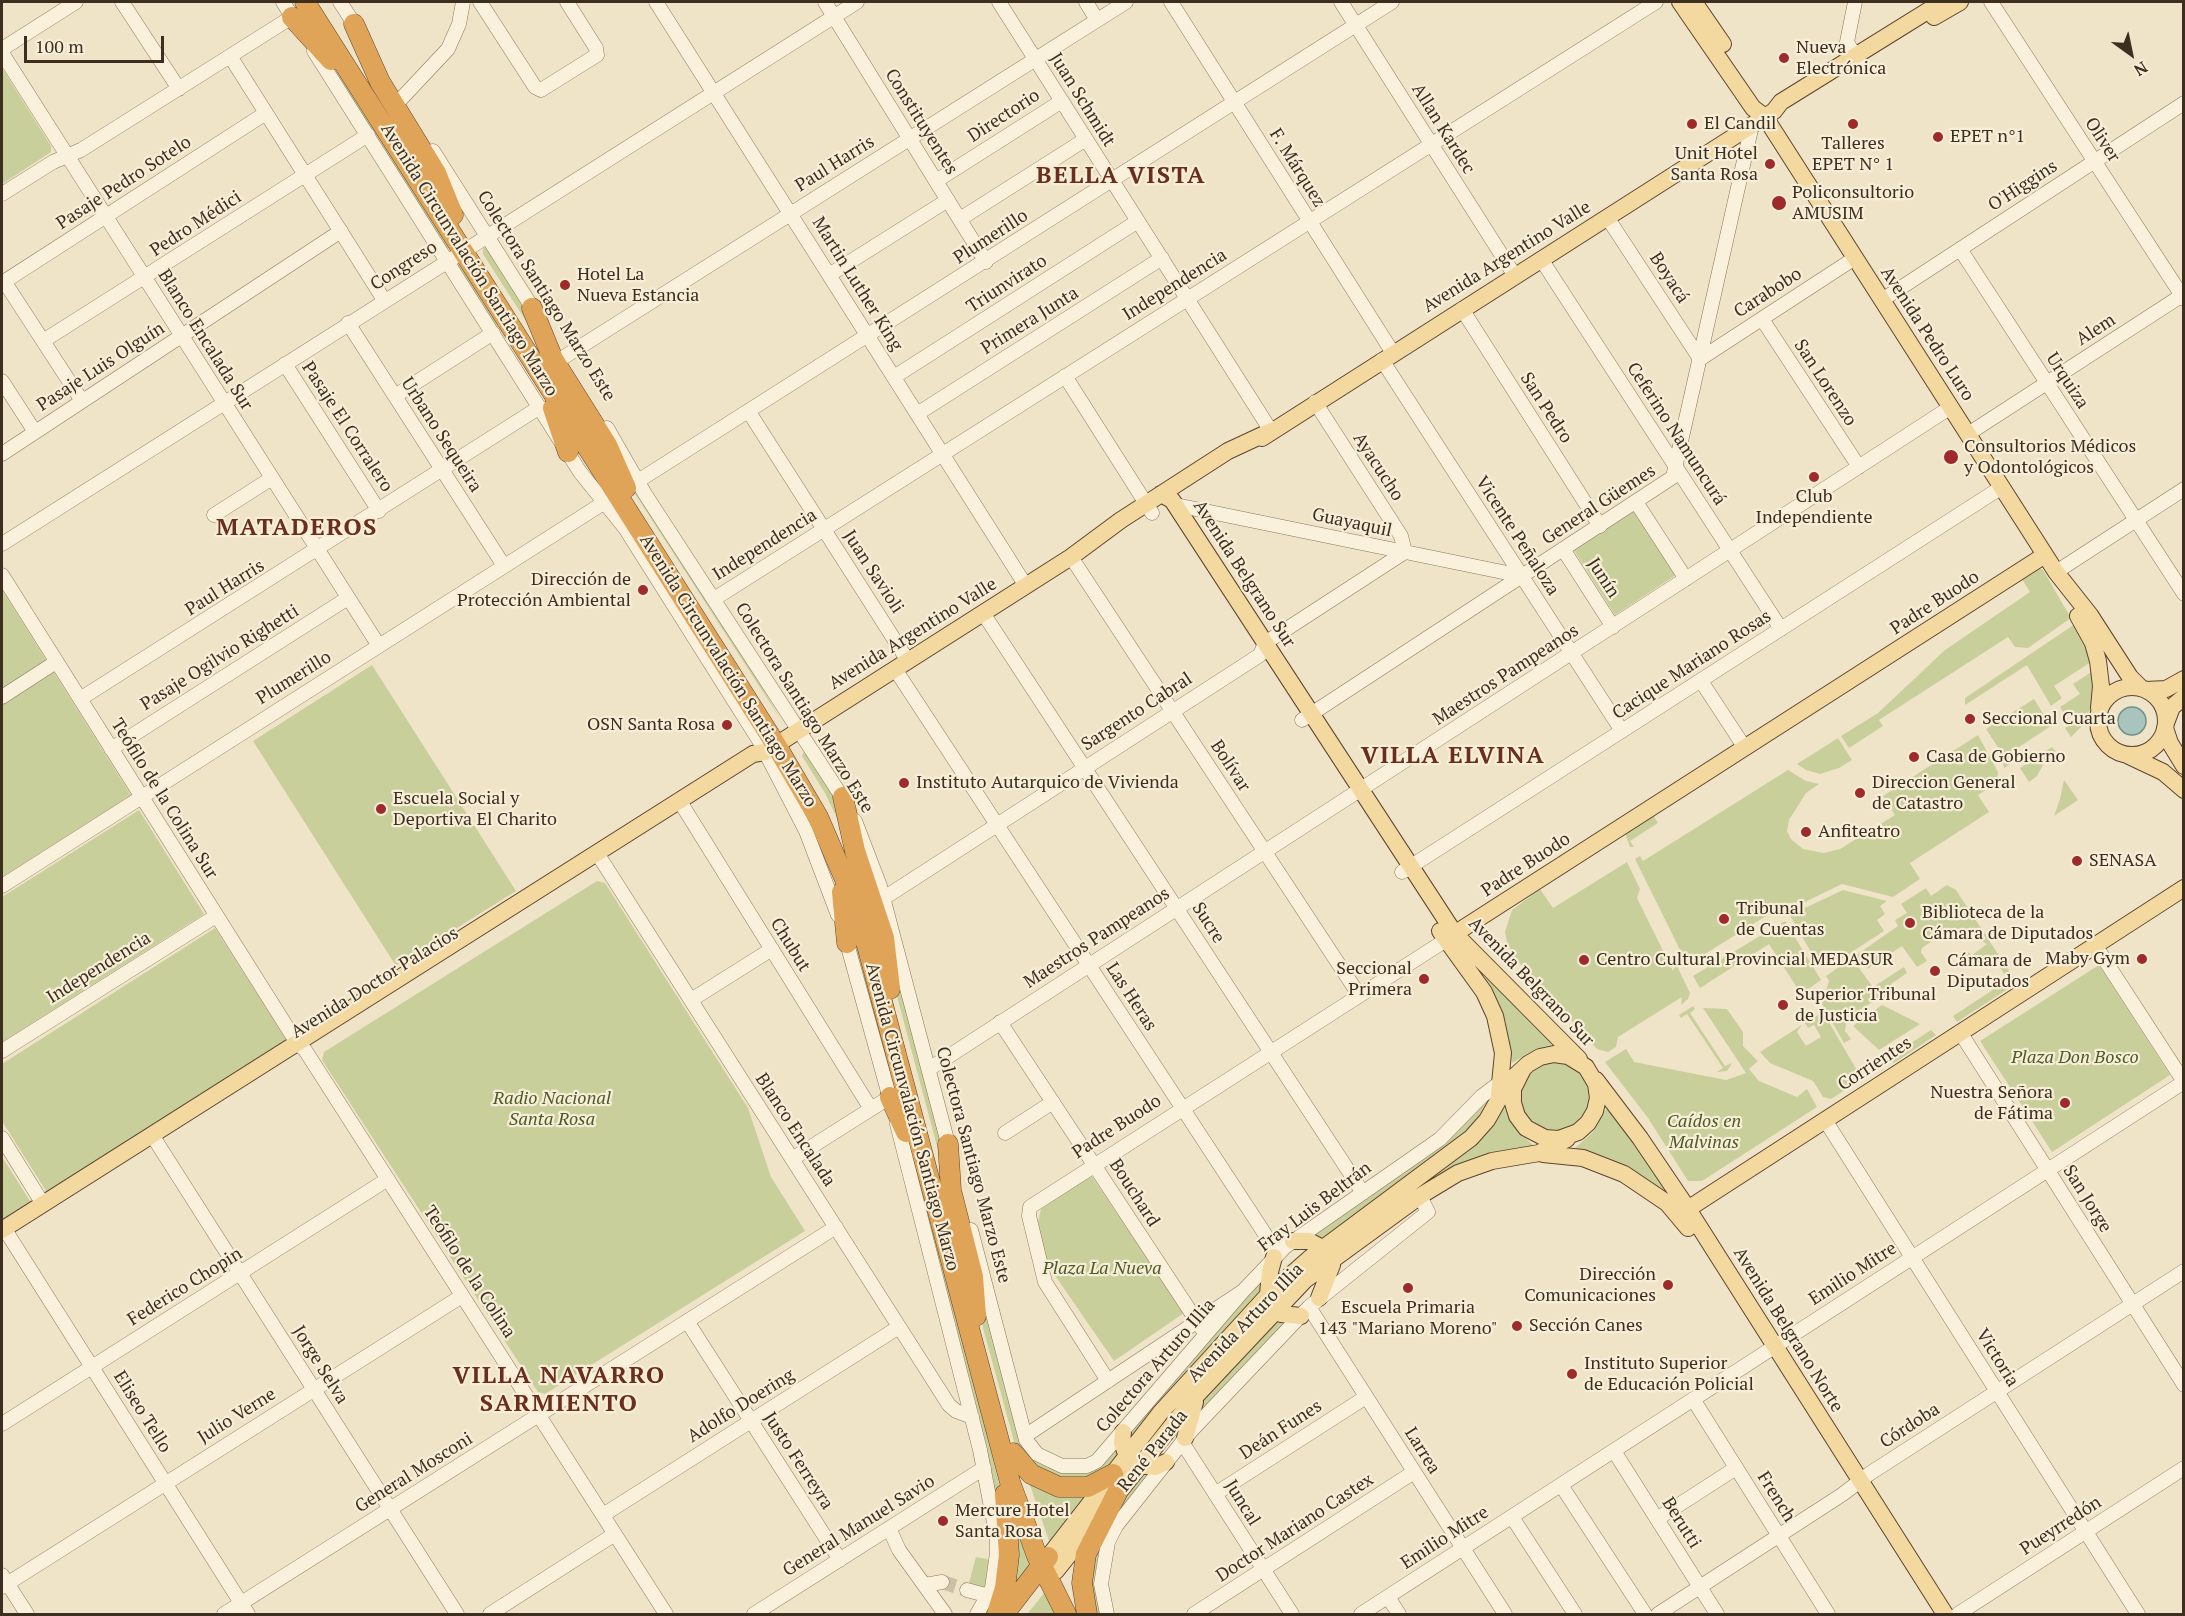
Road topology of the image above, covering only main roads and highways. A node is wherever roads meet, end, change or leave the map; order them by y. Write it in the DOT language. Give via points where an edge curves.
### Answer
graph roads {
  1 [pos="305,2"];
  2 [pos="317,2"];
  3 [pos="1680,2"];
  4 [pos="1694,2"];
  5 [pos="1942,2"];
  6 [pos="1960,2"];
  7 [pos="288,9"];
  8 [pos="354,24"];
  9 [pos="1857,60"];
  10 [pos="1764,118"];
  11 [pos="415,175"];
  12 [pos="453,215"];
  13 [pos="467,248"];
  14 [pos="486,288"];
  15 [pos="532,308"];
  16 [pos="568,452"];
  17 [pos="632,484"];
  18 [pos="1162,504"];
  19 [pos="2045,555"];
  20 [pos="2056,572"];
  21 [pos="2184,679"];
  22 [pos="2143,689"];
  23 [pos="2184,697"];
  24 [pos="2098,714"];
  25 [pos="2166,725"];
  26 [pos="781,742"];
  27 [pos="2126,755"];
  28 [pos="2184,766"];
  29 [pos="795,776"];
  30 [pos="2184,790"];
  31 [pos="843,797"];
  32 [pos="2184,888"];
  33 [pos="1450,937"];
  34 [pos="847,943"];
  35 [pos="890,988"];
  36 [pos="1522,1069"];
  37 [pos="1588,1069"];
  38 [pos="1505,1082"];
  39 [pos="890,1096"];
  40 [pos="1506,1101"];
  41 [pos="1532,1132"];
  42 [pos="1578,1132"];
  43 [pos="155,1139"];
  44 [pos="948,1144"];
  45 [pos="1555,1147"];
  46 [pos="1533,1155"];
  47 [pos="1575,1157"];
  48 [pos="1684,1212"];
  49 [pos="4,1235"];
  50 [pos="1293,1241"];
  51 [pos="1328,1253"];
  52 [pos="1276,1256"];
  53 [pos="953,1275"];
  54 [pos="1271,1302"];
  55 [pos="976,1316"];
  56 [pos="1201,1390"];
  57 [pos="991,1421"];
  58 [pos="1123,1432"];
  59 [pos="1183,1440"];
  60 [pos="1013,1453"];
  61 [pos="1132,1462"];
  62 [pos="1166,1462"];
  63 [pos="1113,1474"];
  64 [pos="1856,1484"];
  65 [pos="1117,1493"];
  66 [pos="1049,1568"];
  67 [pos="986,1608"];
  68 [pos="1004,1614"];
  69 [pos="1021,1614"];
  70 [pos="1066,1614"];
  71 [pos="1078,1614"];
  72 [pos="1087,1614"];
  73 [pos="1932,1614"];
  74 [pos="1945,1614"];
  1 -- 11 [label="highway, Avenida Circunvalación Santiago Marzo"];
  2 -- 12 [label="highway, Avenida Circunvalación Santiago Marzo"];
  3 -- 10 [label="main road, Avenida Pedro Luro" via="1753,108"];
  4 -- 10 [label="main road, Avenida Pedro Luro" via="1762,101"];
  5 -- 9 [label="main road"];
  6 -- 9 [label="main road"];
  7 -- 11 [label="highway" via="344,75 392,149"];
  8 -- 12 [label="highway" via="380,82 436,173"];
  9 -- 10 [label="main road, Avenida Argentino Valle" via="1786,110"];
  10 -- 18 [label="main road, Avenida Argentino Valle" via="1315,402 1244,453"];
  10 -- 19 [label="main road, Avenida Pedro Luro"];
  11 -- 13 [label="highway, Avenida Circunvalación Santiago Marzo"];
  12 -- 13 [label="highway, Avenida Circunvalación Santiago Marzo"];
  13 -- 14 [label="highway, Avenida Circunvalación Santiago Marzo"];
  13 -- 17 [label="highway, Avenida Circunvalación Santiago Marzo"];
  14 -- 16 [label="highway" via="504,330 554,410"];
  14 -- 26 [label="highway, Avenida Circunvalación Santiago Marzo"];
  15 -- 17 [label="highway" via="553,359"];
  17 -- 26 [label="highway, Avenida Circunvalación Santiago Marzo"];
  18 -- 26 [label="main road, Avenida Argentino Valle" via="1113,537 1071,557"];
  18 -- 33 [label="main road, Avenida Belgrano Sur"];
  19 -- 20 [label="main road, Avenida Pedro Luro"];
  19 -- 33 [label="main road, Padre Buodo"];
  20 -- 22 [label="main road, Avenida Pedro Luro"];
  20 -- 24 [label="main road, Avenida Pedro Luro" via="2098,657"];
  21 -- 22 [label="main road" via="2166,689"];
  22 -- 24 [label="main road" via="2129,687 2114,692 2105,699"];
  22 -- 25 [label="main road" via="2163,706"];
  23 -- 25 [label="main road" via="2172,707"];
  24 -- 27 [label="main road" via="2103,741"];
  25 -- 27 [label="main road" via="2161,739 2149,751"];
  25 -- 28 [label="main road" via="2170,743"];
  26 -- 29 [label="highway, Avenida Circunvalación Santiago Marzo"];
  26 -- 35 [label="highway, Avenida Circunvalación Santiago Marzo" via="821,798 848,854 868,906"];
  26 -- 43 [label="main road, Avenida Doctor Palacios" via="758,763 682,805"];
  27 -- 30 [label="main road" via="2163,772"];
  29 -- 34 [label="highway" via="840,885"];
  29 -- 53 [label="highway, Avenida Circunvalación Santiago Marzo" via="831,845 856,908"];
  31 -- 35 [label="highway" via="855,851 884,938"];
  32 -- 48 [label="main road, Corrientes"];
  33 -- 37 [label="main road, Avenida Belgrano Sur"];
  33 -- 38 [label="main road, Avenida Belgrano Sur" via="1492,1007 1501,1034"];
  35 -- 55 [label="highway, Avenida Circunvalación Santiago Marzo"];
  36 -- 37 [label="main road, Avenida Arturo Illia" via="1540,1057 1554,1054 1568,1056"];
  36 -- 38 [label="main road, Avenida Arturo Illia"];
  36 -- 40 [label="main road, Avenida Arturo Illia"];
  37 -- 42 [label="main road, Avenida Arturo Illia" via="1596,1084 1597,1104 1592,1117"];
  37 -- 48 [label="main road, Avenida Belgrano Norte" via="1640,1138"];
  38 -- 40 [label="main road, Avenida Arturo Illia"];
  39 -- 53 [label="highway" via="911,1141 936,1232"];
  40 -- 41 [label="main road"];
  40 -- 51 [label="main road, Avenida Arturo Illia" via="1471,1138"];
  41 -- 42 [label="main road" via="1552,1139"];
  41 -- 45 [label="main road, Avenida Belgrano Norte"];
  42 -- 45 [label="main road, Avenida Arturo Illia"];
  43 -- 49 [label="main road, Avenida Doctor Palacios"];
  43 -- 49 [label="main road, Avenida Doctor Palacios" via="43,1204"];
  44 -- 55 [label="highway" via="951,1190 973,1277"];
  45 -- 46 [label="main road, Avenida Arturo Illia"];
  45 -- 47 [label="main road, Avenida Belgrano Norte"];
  46 -- 47 [label="main road, Avenida Belgrano Norte"];
  46 -- 51 [label="main road, Avenida Arturo Illia" via="1475,1166"];
  47 -- 48 [label="main road, Avenida Belgrano Norte" via="1624,1174"];
  48 -- 64 [label="main road, Avenida Belgrano Norte"];
  50 -- 51 [label="main road" via="1307,1240"];
  51 -- 54 [label="main road, Avenida Arturo Illia"];
  51 -- 54 [label="main road" via="1332,1267 1310,1307 1283,1315"];
  52 -- 54 [label="main road"];
  53 -- 57 [label="highway, Avenida Circunvalación Santiago Marzo"];
  54 -- 56 [label="main road, Avenida Arturo Illia"];
  54 -- 61 [label="main road, Avenida Arturo Illia" via="1167,1404"];
  55 -- 60 [label="highway, Avenida Circunvalación Santiago Marzo"];
  56 -- 59 [label="main road"];
  56 -- 61 [label="main road, Avenida Arturo Illia"];
  57 -- 66 [label="highway, Avenida Circunvalación Santiago Marzo" via="1018,1507"];
  57 -- 67 [label="highway" via="1009,1538 1006,1580"];
  58 -- 61 [label="main road" via="1121,1441"];
  60 -- 63 [label="highway" via="1031,1474 1059,1487 1088,1487"];
  60 -- 66 [label="highway, Avenida Circunvalación Santiago Marzo"];
  61 -- 62 [label="main road" via="1157,1467"];
  61 -- 63 [label="main road, Avenida Arturo Illia"];
  61 -- 65 [label="main road, Avenida Arturo Illia"];
  63 -- 66 [label="main road, Avenida Arturo Illia"];
  64 -- 73 [label="main road, Avenida Belgrano Norte"];
  64 -- 74 [label="main road, Avenida Belgrano Norte"];
  65 -- 66 [label="main road, Avenida Arturo Illia"];
  65 -- 72 [label="highway" via="1086,1554 1082,1583"];
  66 -- 68 [label="highway, Avenida Arturo Illia"];
  66 -- 69 [label="highway, Avenida Arturo Illia"];
  66 -- 70 [label="highway, Avenida Circunvalación Santiago Marzo"];
  66 -- 71 [label="highway, Avenida Circunvalación Santiago Marzo"];
}
